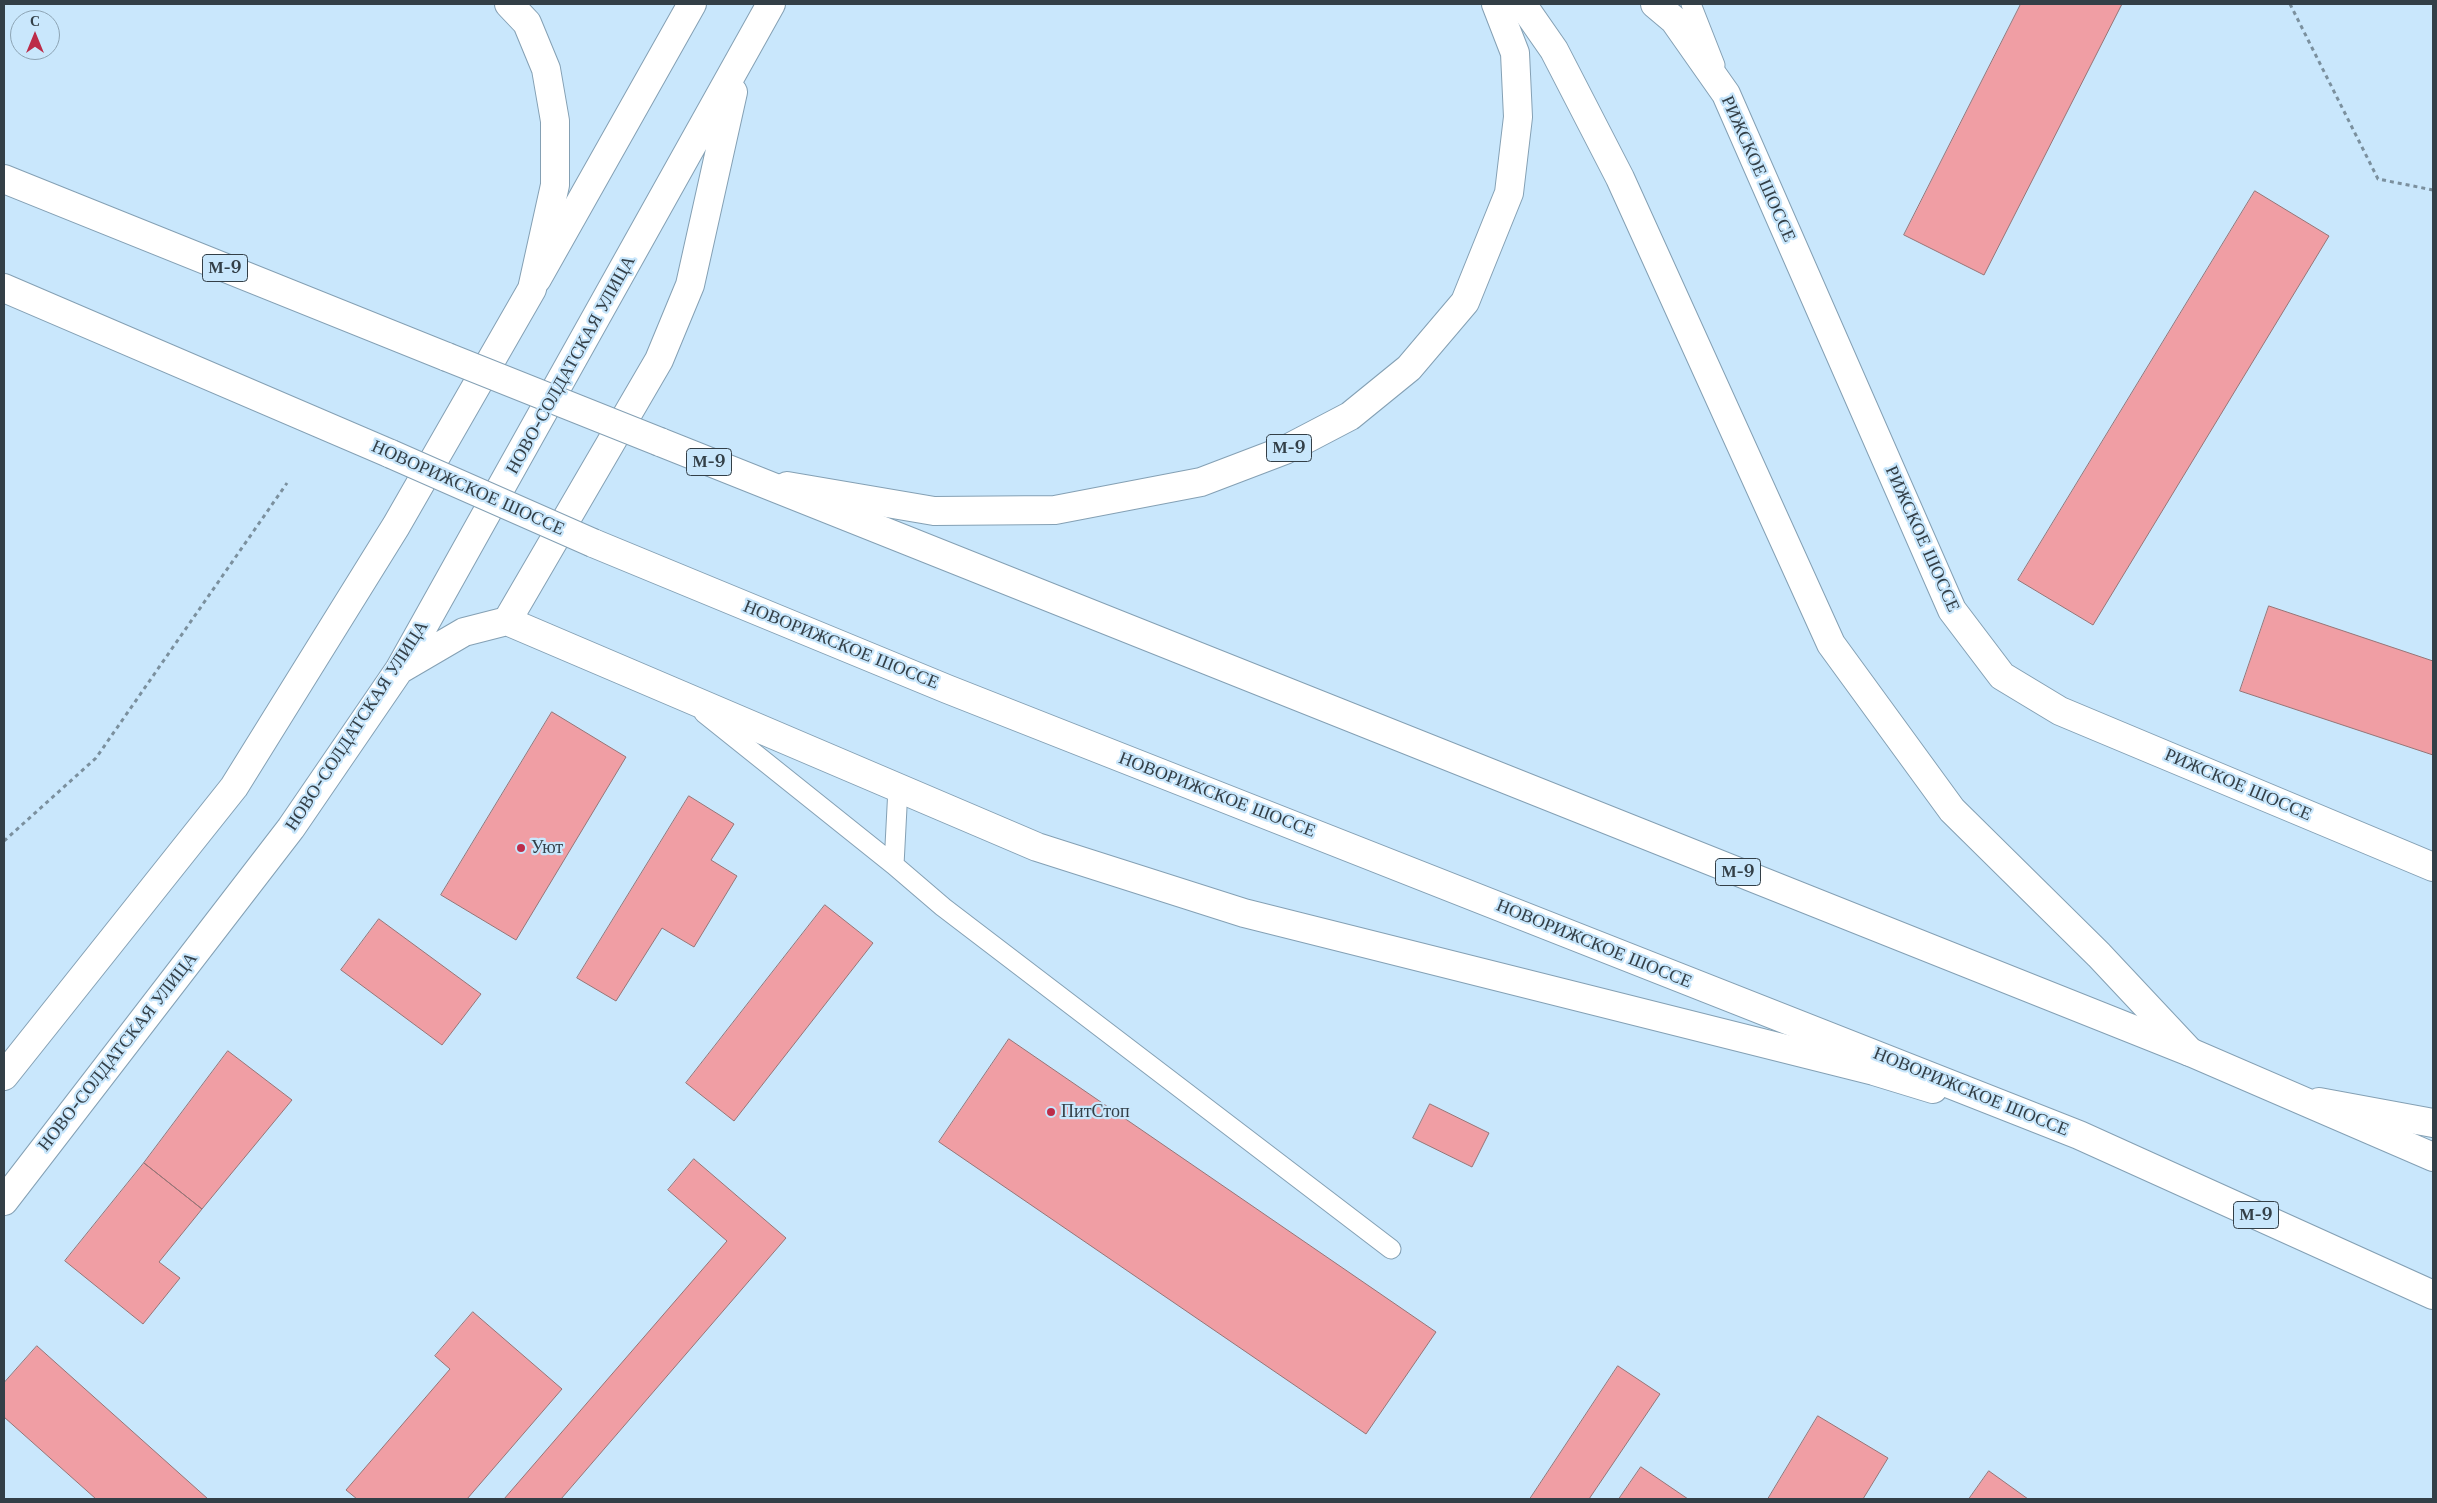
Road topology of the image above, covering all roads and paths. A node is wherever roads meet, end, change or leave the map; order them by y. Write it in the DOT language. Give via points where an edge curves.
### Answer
graph roads {
  1 [pos="509,4"];
  2 [pos="692,4"];
  3 [pos="771,4"];
  4 [pos="1496,4"];
  5 [pos="1522,4"];
  6 [pos="1655,4"];
  7 [pos="1691,4"];
  8 [pos="2290,4"];
  9 [pos="740,62"];
  10 [pos="1726,94"];
  11 [pos="4,179"];
  12 [pos="2433,190"];
  13 [pos="4,288"];
  14 [pos="532,289"];
  15 [pos="758,481"];
  16 [pos="287,483"];
  17 [pos="507,622"];
  18 [pos="399,670"];
  19 [pos="684,696"];
  20 [pos="898,788"];
  21 [pos="4,841"];
  22 [pos="894,865"];
  23 [pos="2433,867"];
  24 [pos="2190,1052"];
  25 [pos="4,1076"];
  26 [pos="2289,1096"];
  27 [pos="2433,1123"];
  28 [pos="2079,1135"];
  29 [pos="2433,1157"];
  30 [pos="4,1201"];
  31 [pos="1391,1249"];
  32 [pos="2433,1295"];
  1 -- 14 [label="main road" via="527,23 546,69 555,121 555,185"];
  2 -- 14 [label="main road"];
  3 -- 9 [label="main road, НОВО-СОЛДАТСКАЯ УЛИЦА"];
  4 -- 15 [label="main road, М-9" via="1515,53 1518,117 1509,193 1465,302 1409,368 1350,416 1285,450 1201,482 1055,510 934,511"];
  5 -- 24 [label="main road, М-9" via="1554,50 1620,178 1832,644 1952,810 2099,955"];
  6 -- 10 [label="main road, РИЖСКОЕ ШОССЕ" via="1674,20"];
  7 -- 10 [label="lane"];
  8 -- 12 [label="path" via="2378,179"];
  9 -- 17 [label="main road" via="690,285 659,360"];
  9 -- 18 [label="main road, НОВО-СОЛДАТСКАЯ УЛИЦА"];
  10 -- 23 [label="main road, РИЖСКОЕ ШОССЕ" via="1952,610 2002,676 2060,711"];
  11 -- 15 [label="main road, М-9, bridge"];
  13 -- 28 [label="main road, НОВОРИЖСКОЕ ШОССЕ / М-9, bridge" via="593,543 947,689"];
  14 -- 25 [label="main road" via="396,526 234,787"];
  15 -- 24 [label="main road, М-9"];
  16 -- 21 [label="path" via="96,758"];
  17 -- 18 [label="main road" via="464,632"];
  17 -- 19 [label="main road"];
  18 -- 30 [label="main road, НОВО-СОЛДАТСКАЯ УЛИЦА" via="291,828"];
  19 -- 20 [label="main road"];
  19 -- 22 [label="lane"];
  20 -- 22 [label="lane"];
  20 -- 28 [label="main road" via="1037,847 1244,914 1874,1071"];
  22 -- 31 [label="lane" via="942,908"];
  24 -- 26 [label="main road, М-9"];
  26 -- 27 [label="main road"];
  26 -- 29 [label="main road, М-9"];
  28 -- 32 [label="main road, НОВОРИЖСКОЕ ШОССЕ / М-9"];
}
